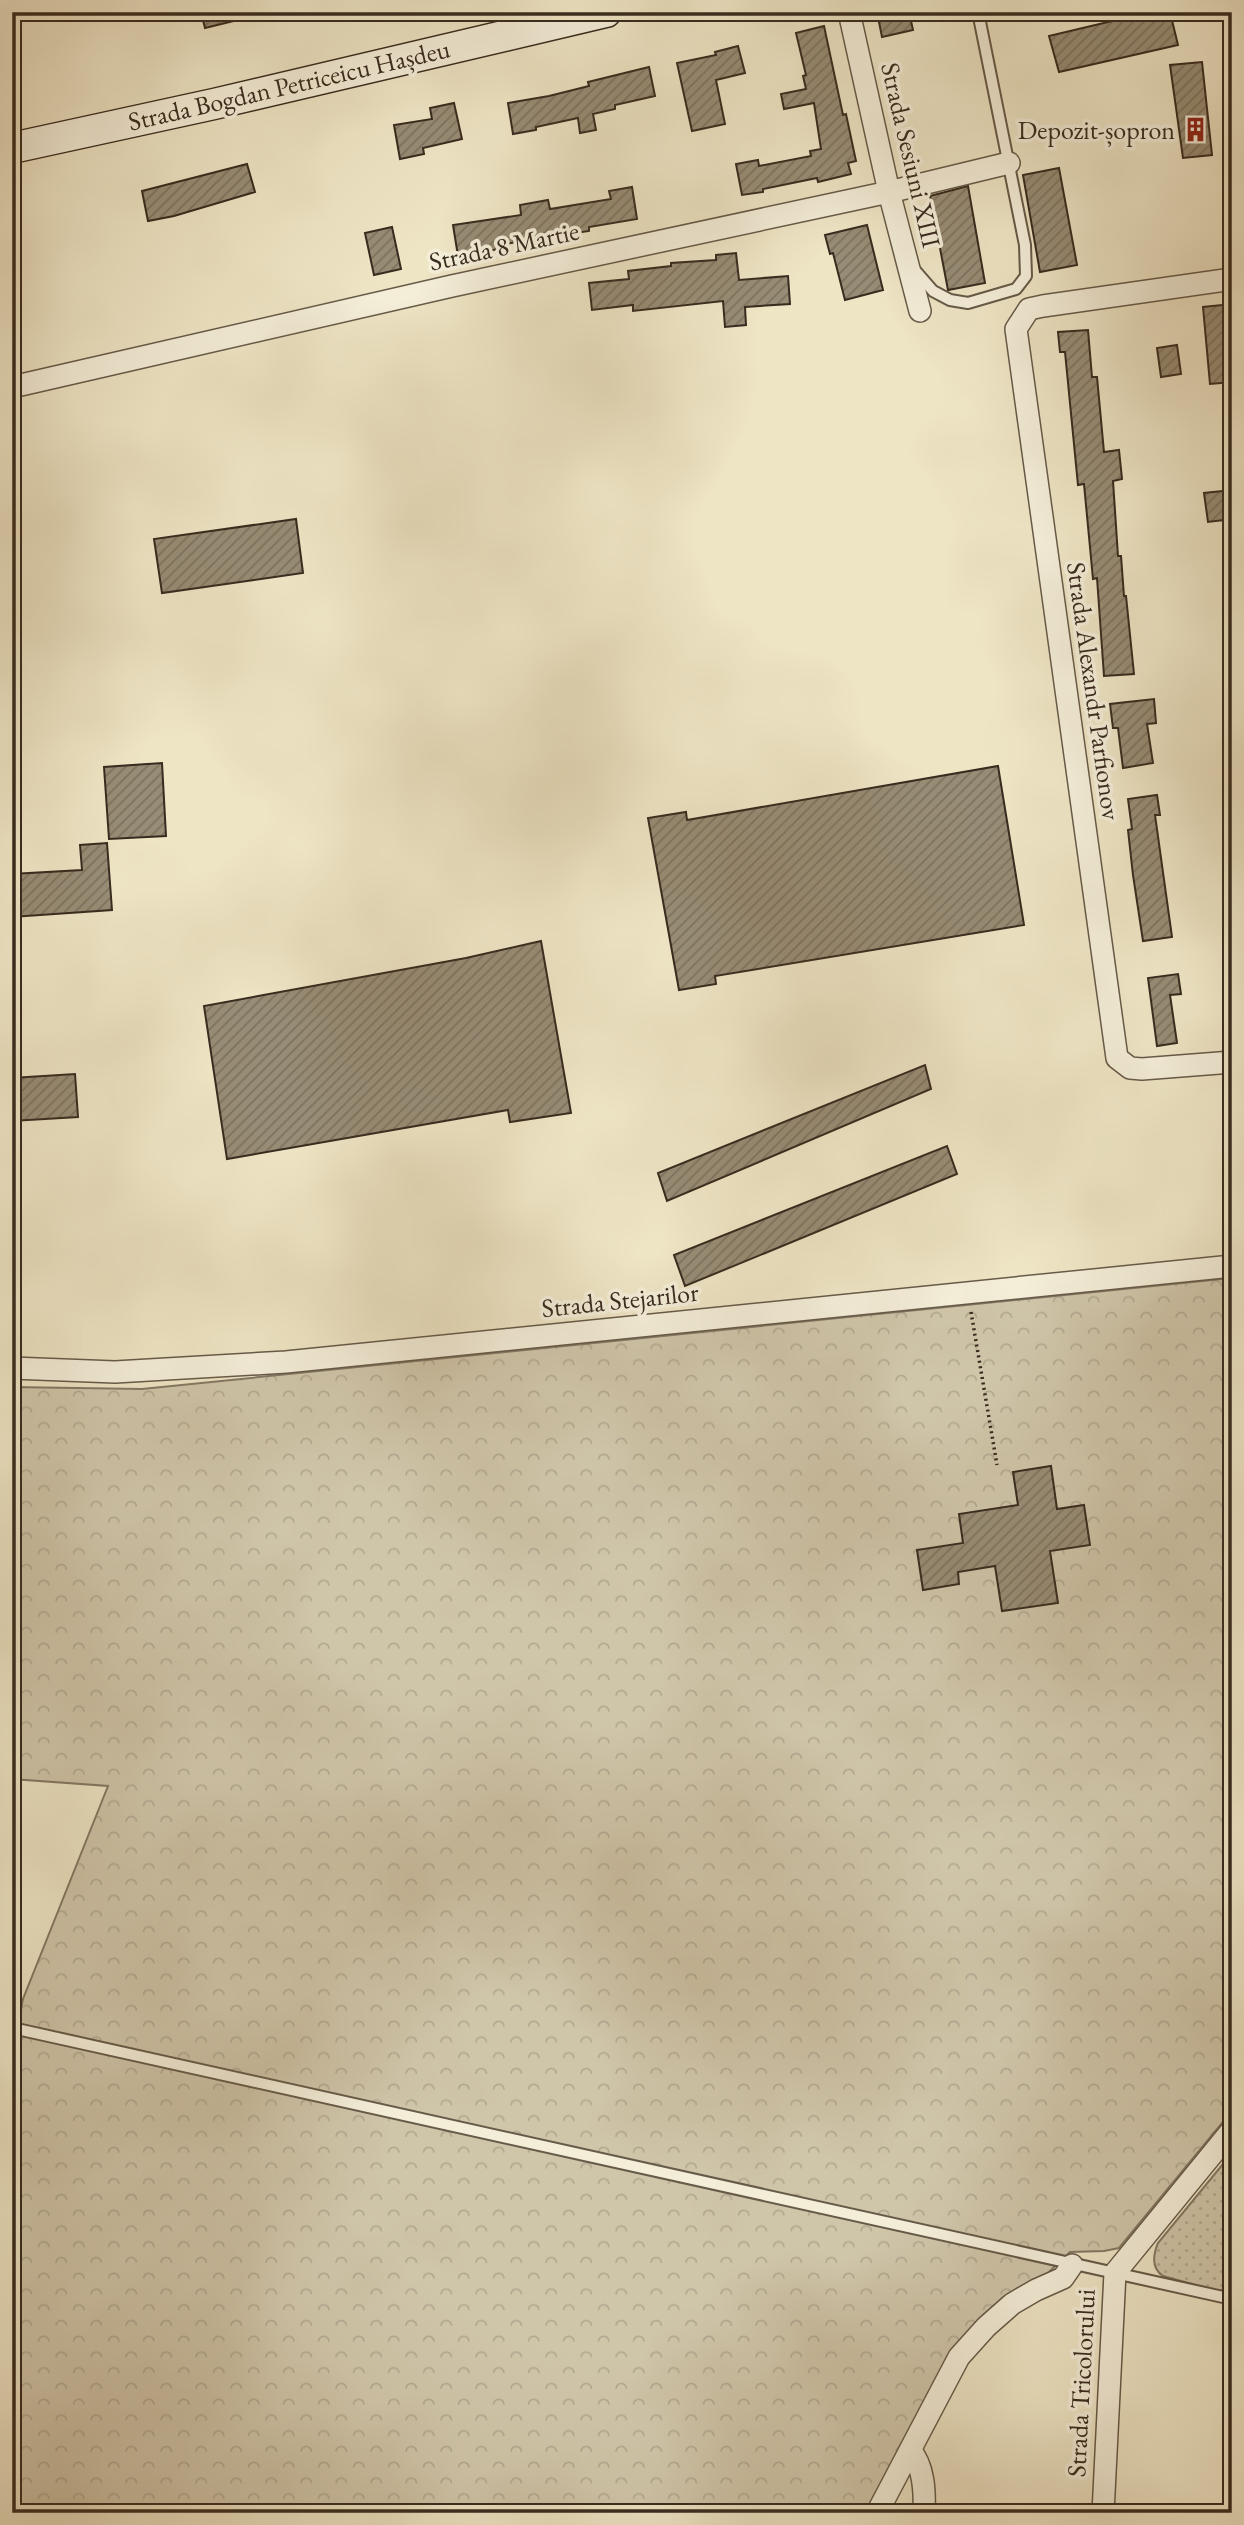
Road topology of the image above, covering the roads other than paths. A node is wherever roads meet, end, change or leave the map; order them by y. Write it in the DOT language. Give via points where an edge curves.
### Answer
graph roads {
  1 [pos="606,12"];
  2 [pos="849,12"];
  3 [pos="978,12"];
  4 [pos="12,148"];
  5 [pos="1009,163"];
  6 [pos="889,192"];
  7 [pos="906,259"];
  8 [pos="1232,279"];
  9 [pos="920,311"];
  10 [pos="12,387"];
  11 [pos="1232,1062"];
  12 [pos="1232,1266"];
  13 [pos="12,1368"];
  14 [pos="17,2029"];
  15 [pos="1232,2130"];
  16 [pos="1072,2264"];
  17 [pos="1115,2273"];
  18 [pos="1232,2299"];
  19 [pos="910,2450"];
  20 [pos="877,2513"];
  21 [pos="925,2513"];
  22 [pos="1103,2513"];
  1 -- 4 [label="main road, Strada Bogdan Petriceicu Hașdeu"];
  2 -- 6 [label="street, Strada Sesiuni XIII"];
  3 -- 5 [label="lane"];
  5 -- 6 [label="street, Strada 8 Martie"];
  5 -- 7 [label="lane" via="1027,261 1027,276 1016,289 968,303 950,300 933,291"];
  6 -- 7 [label="street, Strada Sesiuni XIII"];
  6 -- 10 [label="street, Strada 8 Martie"];
  7 -- 9 [label="street, Strada Sesiuni XIII"];
  8 -- 11 [label="street, Strada Alexandr Parfionov" via="1029,309 1016,329 1114,1049 1117,1058 1130,1068"];
  12 -- 13 [label="street, Strada Stejarilor" via="286,1362 115,1372"];
  14 -- 16 [label="lane"];
  15 -- 17 [label="street, Strada Tricolorului"];
  16 -- 17 [label="lane"];
  16 -- 19 [label="street" via="1063,2278 1012,2304 959,2357"];
  17 -- 18 [label="lane"];
  17 -- 22 [label="street, Strada Tricolorului"];
  19 -- 20 [label="street"];
  19 -- 21 [label="street" via="919,2460"];
}
